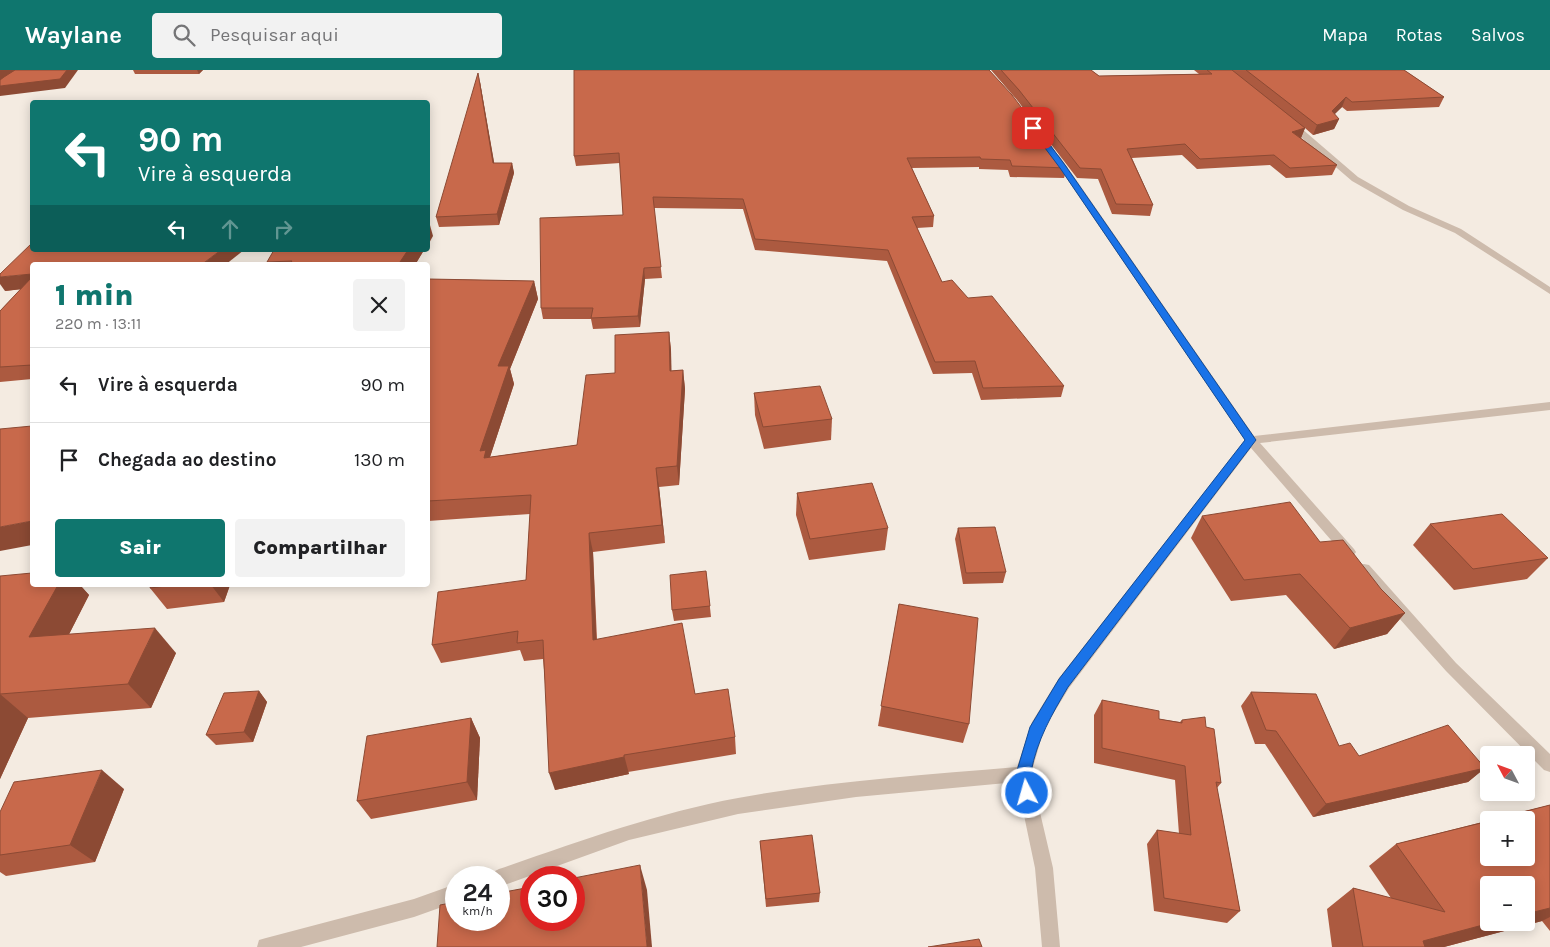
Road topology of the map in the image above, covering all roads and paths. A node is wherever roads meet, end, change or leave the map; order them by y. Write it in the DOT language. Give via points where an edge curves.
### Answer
graph roads {
  1 [pos="1287,121"];
  2 [pos="1052,152"];
  3 [pos="1550,291"];
  4 [pos="1550,406"];
  5 [pos="1251,440"];
  6 [pos="1550,765"];
  7 [pos="1023,774"];
  8 [pos="510,874"];
  9 [pos="445,897"];
  10 [pos="266,947"];
  11 [pos="1051,947"];
  1 -- 3 [label="street" via="1355,179 1406,208 1458,231"];
  2 -- 5 [label="street"];
  4 -- 5 [label="street"];
  5 -- 6 [label="street" via="1451,668"];
  5 -- 7 [label="street" via="1064,683 1038,727"];
  7 -- 8 [label="street" via="856,789 738,806 629,832"];
  7 -- 11 [label="street" via="1044,868"];
  9 -- 10 [label="street"];
}
